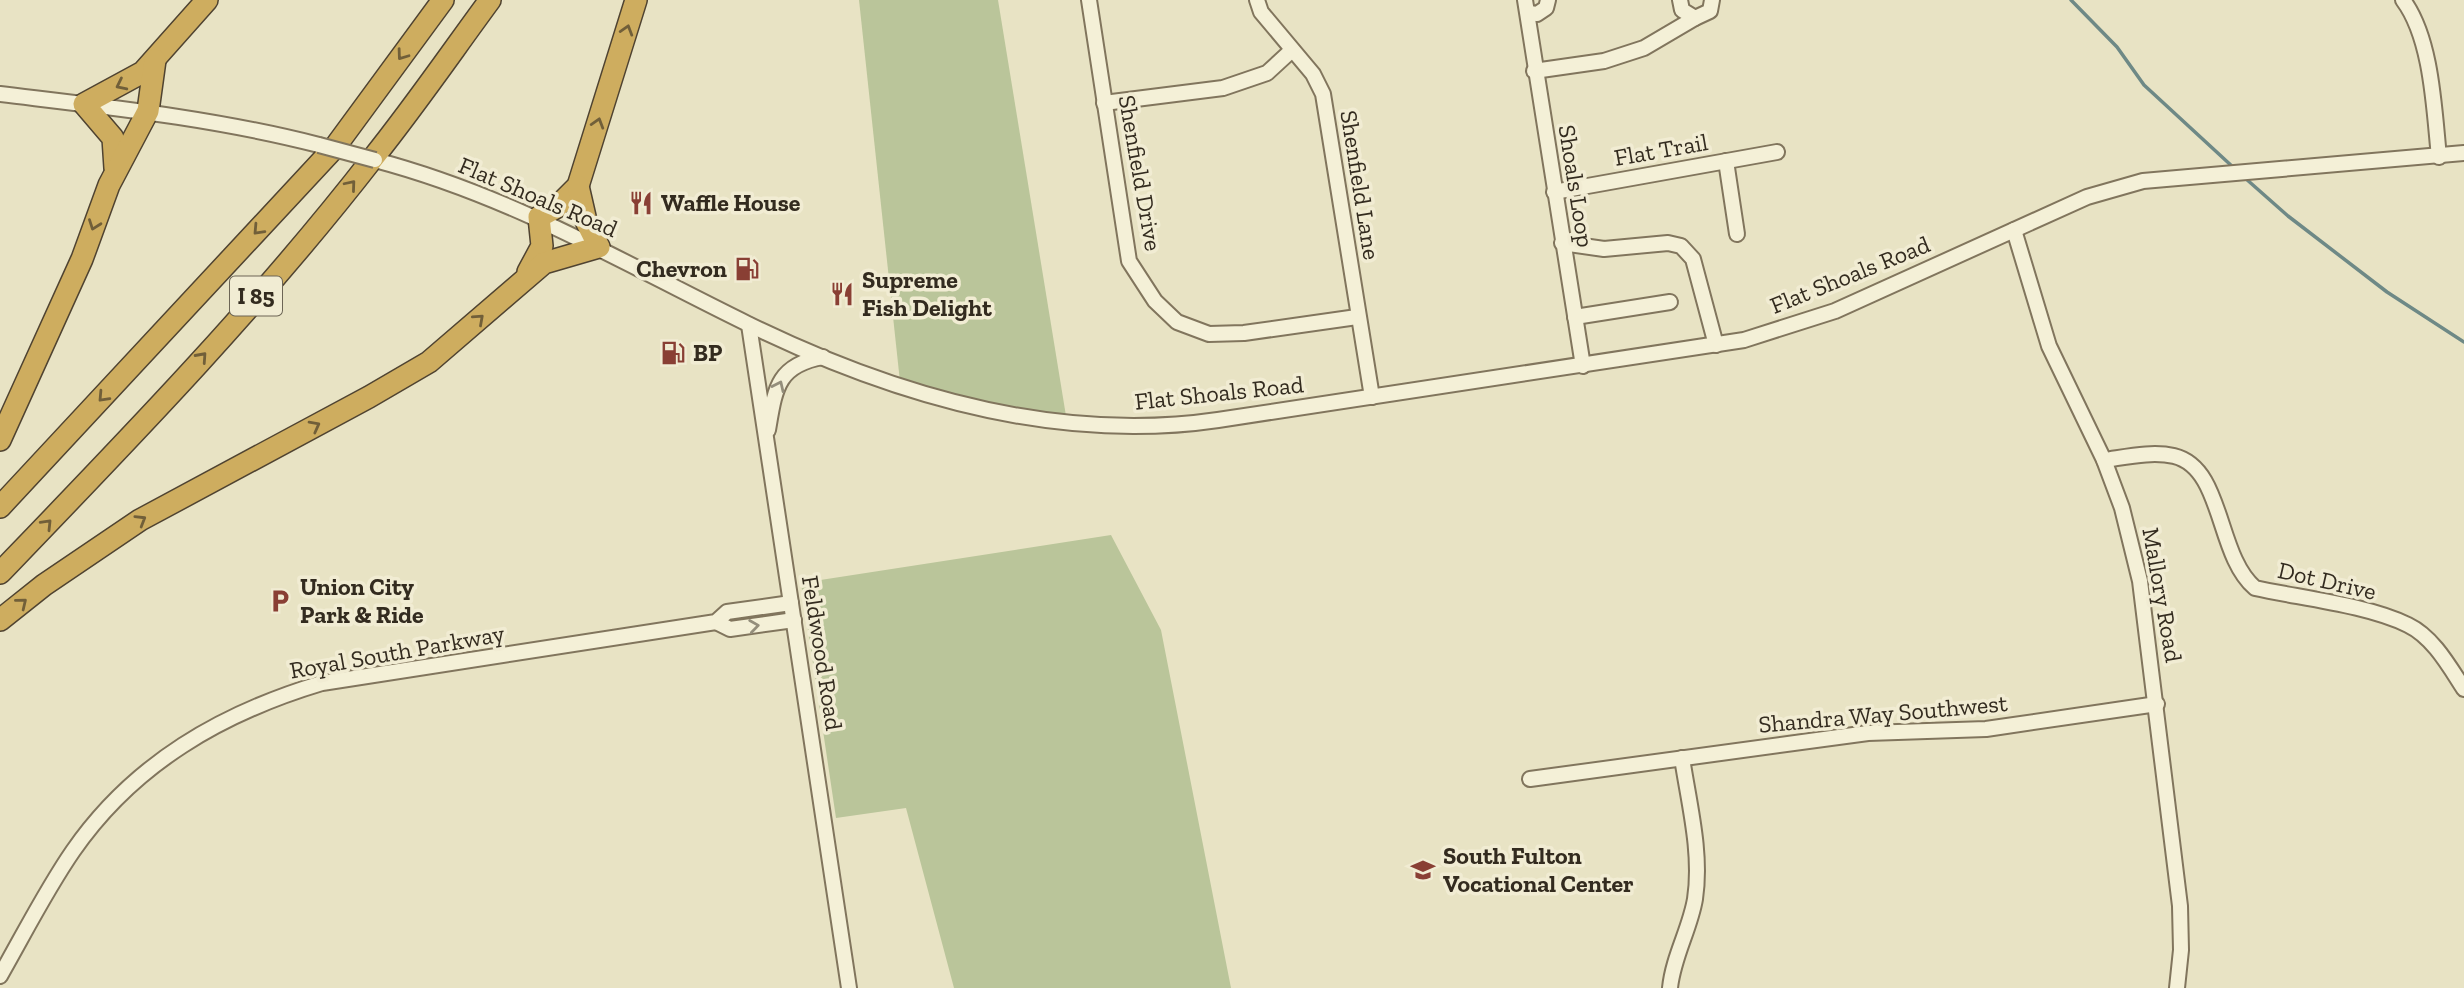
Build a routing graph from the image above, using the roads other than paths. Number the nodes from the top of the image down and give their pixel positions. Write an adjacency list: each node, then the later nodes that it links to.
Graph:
1 (207, 0): 14 (highway)
2 (443, 0): 44 (highway, I 85, one-way to 44)
3 (490, 0): 45 (highway, I 85, one-way to 3)
4 (636, 0): 25 (highway, one-way to 4)
5 (1088, 0): 17 (street, Shenfield Drive)
6 (1257, 0): 13 (street, Shenfield Lane)
7 (1548, 0): 11 (street, Shoals Loop)
8 (1680, 0): 12 (street)
9 (1712, 0): 12 (street)
10 (2403, 0): 22 (street)
11 (1527, 7): 15 (street, Shoals Loop)
12 (1695, 18): 15 (street)
13 (1292, 50): 17 (street); 34 (street, Shenfield Lane)
14 (155, 60): 18 (highway, one-way to 18); 19 (highway)
15 (1534, 71): 26 (street, Shoals Loop)
16 (0, 94): 18 (street, Flat Shoals Road)
17 (1104, 103): 34 (street, Shenfield Drive)
18 (84, 104): 19 (street, Flat Shoals Road); 24 (highway)
19 (148, 111): 24 (highway); 27 (street, Flat Shoals Road, bridge)
20 (1777, 152): 23 (street, Flat Trail)
21 (2464, 153): 22 (street, Flat Shoals Road)
22 (2438, 157): 28 (street, Flat Shoals Road)
23 (1726, 161): 26 (street, Flat Trail); 29 (street)
24 (115, 172): 41 (highway, one-way to 41)
25 (578, 186): 27 (highway); 31 (highway)
26 (1554, 192): 30 (street, Shoals Loop)
27 (539, 217): 31 (street, Flat Shoals Road); 32 (highway)
28 (2014, 230): 37 (street, Flat Shoals Road); 43 (street, Mallory Road)
29 (1737, 234)
30 (1562, 243): 35 (street, Shoals Loop); 37 (street)
31 (599, 247): 32 (highway); 36 (street, Flat Shoals Road)
32 (527, 274): 47 (highway, one-way to 32)
33 (1670, 302): 35 (street)
34 (1357, 317): 40 (street, Shenfield Lane)
35 (1575, 317): 39 (street, Shoals Loop)
36 (749, 325): 38 (street, Flat Shoals Road); 42 (street, Feldwood Road)
37 (1716, 345): 39 (street, Flat Shoals Road)
38 (823, 357): 40 (street, Flat Shoals Road); 42 (street, one-way to 38)
39 (1583, 366): 40 (street, Flat Shoals Road)
40 (1372, 397)
41 (0, 440)
42 (766, 441): 46 (street, Feldwood Road)
43 (2104, 460): 50 (street, Dot Drive); 51 (street, Mallory Road)
44 (0, 507)
45 (0, 573)
46 (791, 603): 48 (street, Feldwood Road); 49 (street, Royal South Parkway)
47 (0, 620)
48 (794, 620): 49 (street, Royal South Parkway, one-way to 48); 55 (street, Feldwood Road)
49 (716, 622): 54 (street, Royal South Parkway)
50 (2464, 689)
51 (2157, 704): 52 (street, Shandra Way Southwest); 57 (street, Mallory Road)
52 (1682, 758): 53 (street, Shandra Way Southwest); 56 (street)
53 (1530, 779)
54 (0, 976)
55 (849, 988)
56 (1670, 988)
57 (2177, 988)

